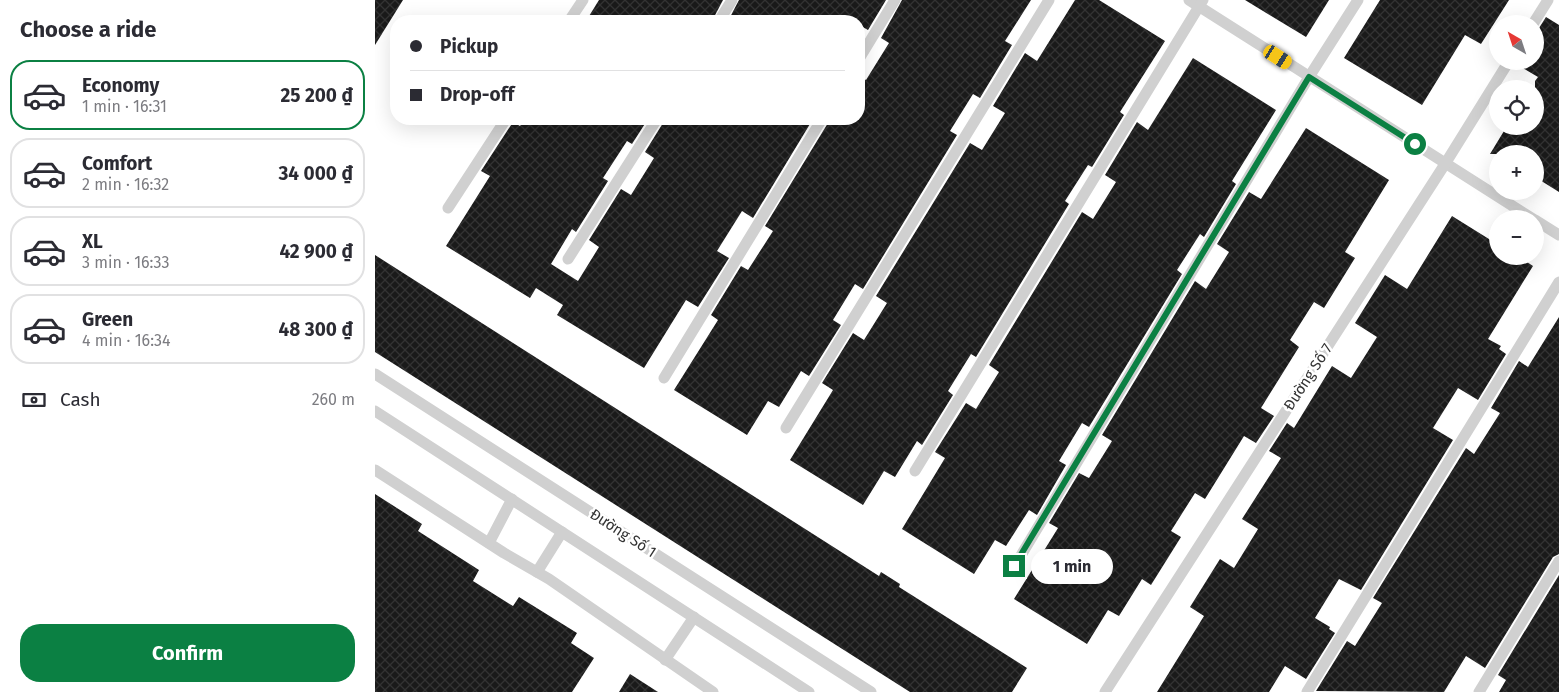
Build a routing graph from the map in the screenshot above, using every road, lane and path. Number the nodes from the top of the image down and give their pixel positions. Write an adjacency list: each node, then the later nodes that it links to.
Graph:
1 (583, 0): 8 (lane)
2 (732, 0): 9 (lane)
3 (895, 0): 11 (lane)
4 (1049, 0): 27 (lane)
5 (1358, 0): 13 (lane)
6 (1548, 0): 10 (lane)
7 (1197, 2): 13 (lane); 29 (lane)
8 (573, 15)
9 (723, 15)
10 (1539, 15)
11 (865, 50)
12 (1503, 70): 17 (lane, Đường Số 7)
13 (1309, 77): 17 (lane); 34 (lane)
14 (502, 125): 18 (lane)
15 (653, 125): 22 (lane)
16 (818, 125): 25 (lane)
17 (1445, 164): 19 (lane); 41 (lane, Đường Số 7)
18 (448, 208)
19 (1518, 210)
20 (1544, 226): 21 (lane)
21 (1559, 235)
22 (567, 259)
23 (1559, 282): 42 (lane)
24 (375, 374): 40 (lane, Đường Số 1)
25 (664, 378)
26 (375, 411): 30 (lane)
27 (786, 428)
28 (375, 470): 32 (lane)
29 (915, 471)
30 (512, 499): 31 (lane); 32 (lane)
31 (562, 532): 35 (lane); 36 (lane)
32 (489, 542): 35 (lane)
33 (1559, 561): 43 (lane)
34 (1014, 566)
35 (537, 572): 37 (lane)
36 (694, 618): 37 (lane); 38 (lane)
37 (665, 660): 39 (lane)
38 (806, 691)
39 (713, 692)
40 (871, 692)
41 (1105, 692)
42 (1307, 692)
43 (1479, 692)

